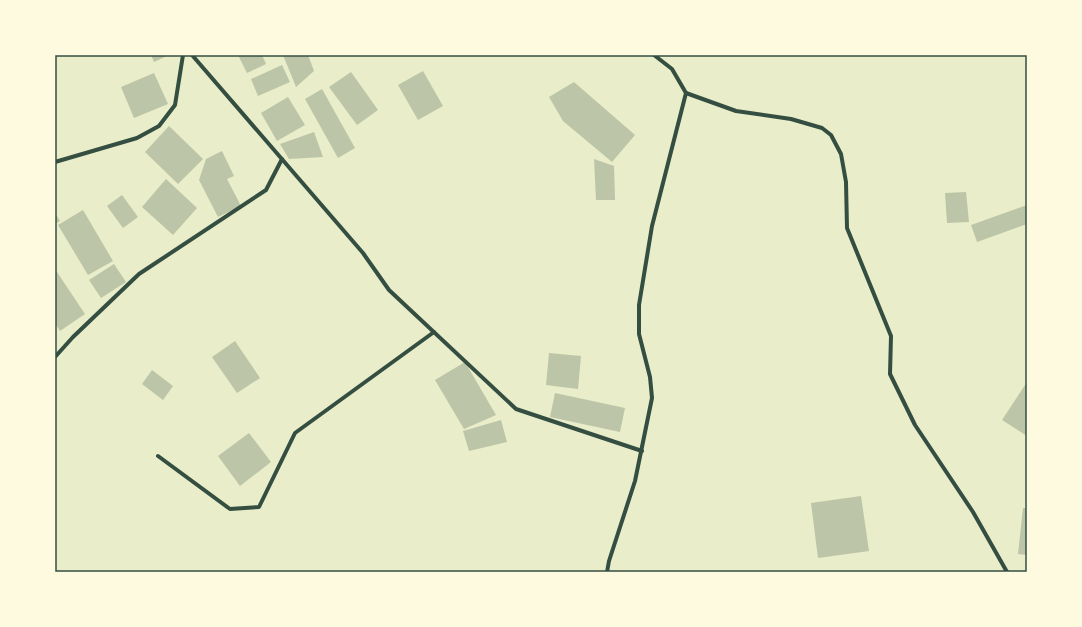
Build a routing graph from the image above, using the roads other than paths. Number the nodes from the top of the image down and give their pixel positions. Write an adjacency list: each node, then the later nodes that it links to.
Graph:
1 (182, 55): 6 (street)
2 (192, 55): 5 (street)
3 (654, 55): 4 (street)
4 (686, 93): 9 (street); 12 (street)
5 (282, 159): 7 (street); 8 (street)
6 (55, 162)
7 (434, 332): 9 (street); 10 (street)
8 (55, 357)
9 (642, 451): 11 (street)
10 (158, 456)
11 (607, 572)
12 (1006, 572)

